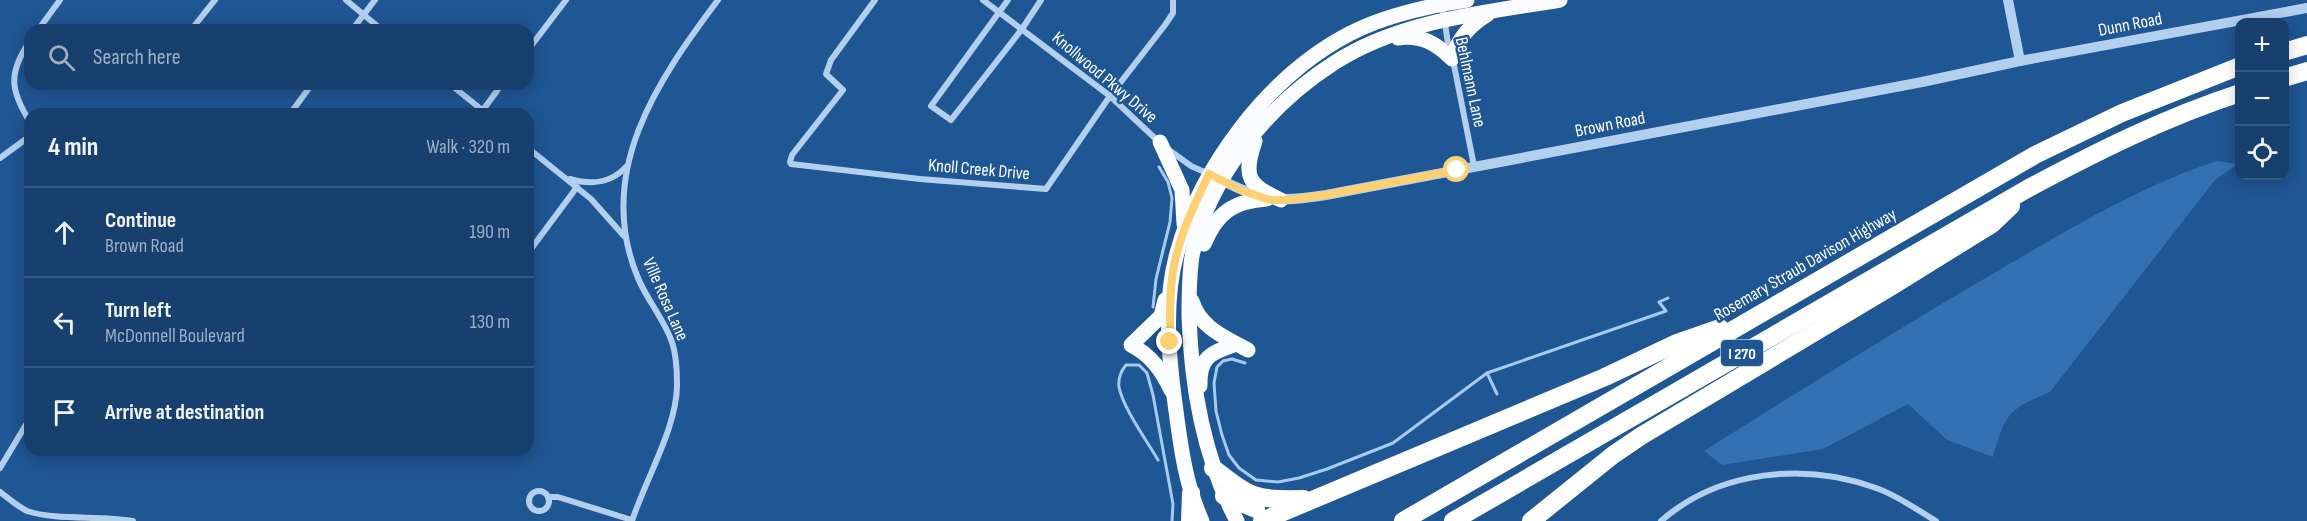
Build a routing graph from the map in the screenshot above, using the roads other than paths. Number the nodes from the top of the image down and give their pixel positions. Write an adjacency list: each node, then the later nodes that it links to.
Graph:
1 (60, 0): 23 (street)
2 (214, 0): 24 (street)
3 (346, 0): 20 (street)
4 (375, 0): 20 (street)
5 (566, 0): 29 (street)
6 (718, 0): 52 (street, Ville Rosa Lane)
7 (875, 0): 42 (street, Knoll Creek Drive)
8 (983, 0): 18 (street, Knollwood Pkwy Drive)
9 (1008, 0): 18 (street)
10 (1041, 0): 27 (street)
11 (1173, 0): 42 (street, Knoll Creek Drive)
12 (1412, 0): 21 (main road)
13 (1467, 0): 16 (main road)
14 (1560, 0): 19 (main road)
15 (2008, 0): 34 (street)
16 (1442, 4): 21 (main road); 22 (street, Behlmann Lane)
17 (2307, 8): 34 (street, Dunn Road)
18 (999, 12): 27 (street, Knollwood Pkwy Drive); 27 (street)
19 (1490, 12): 22 (main road); 33 (main road)
20 (364, 15): 25 (street); 26 (street)
21 (1400, 15): 54 (main road)
22 (1443, 21): 28 (main road); 33 (street, Behlmann Lane)
23 (42, 24)
24 (196, 24)
25 (357, 24)
26 (375, 24)
27 (1022, 28): 42 (street, Knollwood Pkwy Drive)
28 (1380, 40): 33 (main road); 47 (main road)
29 (534, 42)
30 (2307, 45): 32 (highway)
31 (24, 50): 46 (street)
32 (2289, 50)
33 (1452, 59): 53 (street, Behlmann Lane)
34 (2020, 61): 53 (street, Brown Road)
35 (2235, 68): 65 (highway, Rosemary Straub Davison Highway / I 270)
36 (2307, 71): 37 (highway)
37 (2289, 76)
38 (308, 90): 43 (street)
39 (457, 90): 44 (street)
40 (498, 90): 45 (street)
41 (2235, 95): 56 (highway, I 270)
42 (1110, 96): 49 (street, Knollwood Pkwy Drive)
43 (294, 108)
44 (477, 108)
45 (486, 108)
46 (24, 112)
47 (1259, 130): 54 (main road); 58 (main road)
48 (24, 140): 51 (street)
49 (1160, 142): 54 (street, Knollwood Pkwy Drive); 59 (main road)
50 (534, 153): 55 (street)
51 (0, 158)
52 (628, 164): 55 (street); 60 (street, Ville Rosa Lane)
53 (1474, 166): 58 (street, Brown Road)
54 (1215, 177): 58 (street, Brown Road); 59 (main road); 62 (main road)
55 (567, 179): 57 (street)
56 (2032, 186): 84 (highway, I 270); 85 (highway)
57 (577, 187): 60 (street); 61 (street)
58 (1274, 199): 62 (main road)
59 (1183, 233): 63 (main road)
60 (624, 236): 77 (street, Ville Rosa Lane)
61 (534, 245)
62 (1192, 258): 64 (main road)
63 (1171, 286): 66 (main road); 66 (main road)
64 (1189, 288): 68 (main road); 68 (main road)
65 (1766, 310): 75 (highway); 83 (highway, Rosemary Straub Davison Highway / I 270)
66 (1174, 399): 72 (main road)
67 (24, 428): 69 (street)
68 (1204, 436): 70 (main road)
69 (0, 468)
70 (1213, 468): 73 (main road); 75 (highway)
71 (0, 492): 78 (street)
72 (1191, 493): 79 (highway); 80 (main road)
73 (1224, 496): 76 (highway); 81 (main road)
74 (548, 497): 77 (street)
75 (1315, 499): 76 (highway)
76 (1287, 510): 82 (highway)
77 (632, 520)
78 (133, 521)
79 (1190, 521)
80 (1202, 521)
81 (1237, 521)
82 (1262, 521)
83 (1403, 521)
84 (1453, 521)
85 (1531, 521)
86 (1661, 521): 87 (street)
87 (1936, 521)

